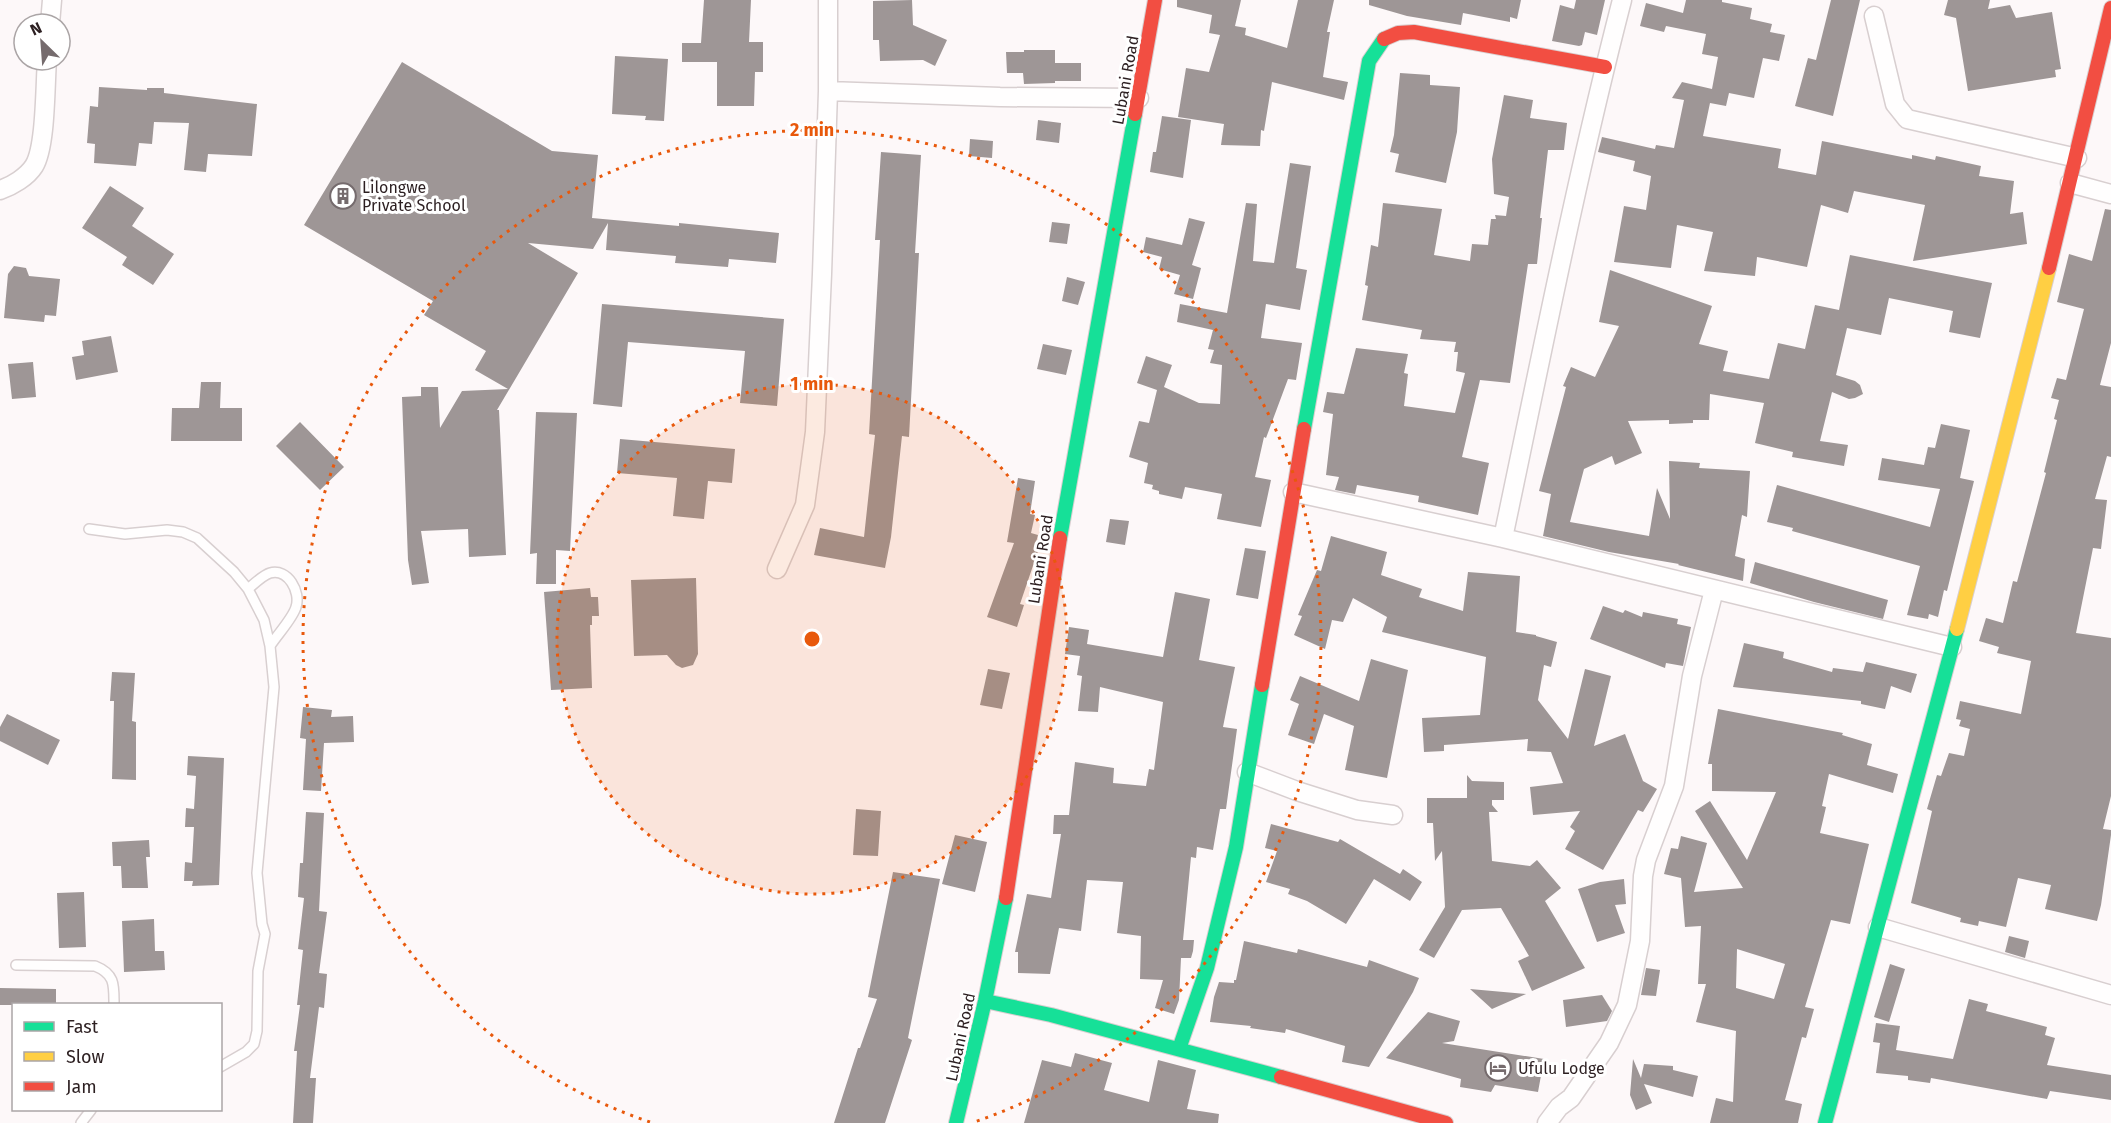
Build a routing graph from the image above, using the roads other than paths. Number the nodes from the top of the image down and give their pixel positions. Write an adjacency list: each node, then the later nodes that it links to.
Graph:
1 (828, 0): 8 (street)
2 (1155, 0): 9 (street, Lubani Road)
3 (1622, 0): 6 (street)
4 (2111, 9): 10 (street)
5 (1874, 16): 10 (street)
6 (1605, 67): 14 (street); 16 (street)
7 (46, 72): 12 (street)
8 (828, 91): 9 (street); 17 (street)
9 (1139, 98): 27 (street, Lubani Road)
10 (2077, 158): 11 (street)
11 (2070, 183): 13 (street); 21 (street)
12 (0, 190)
13 (2111, 194)
14 (1293, 492): 16 (street); 22 (street)
15 (89, 529): 18 (lane)
16 (1503, 538): 19 (street)
17 (777, 569)
18 (248, 590): 20 (lane); 20 (lane)
19 (1714, 590): 21 (street); 35 (street)
20 (270, 646): 30 (lane)
21 (1952, 647): 24 (street)
22 (1247, 772): 23 (street); 29 (street)
23 (1394, 815)
24 (1878, 927): 26 (street); 36 (street)
25 (16, 965): 28 (lane)
26 (2111, 995)
27 (985, 1001): 29 (street); 33 (street, Lubani Road)
28 (114, 1003)
29 (1179, 1050): 34 (street)
30 (222, 1066)
31 (90, 1111): 32 (lane)
32 (81, 1123)
33 (956, 1123)
34 (1446, 1123)
35 (1547, 1123)
36 (1825, 1123)

